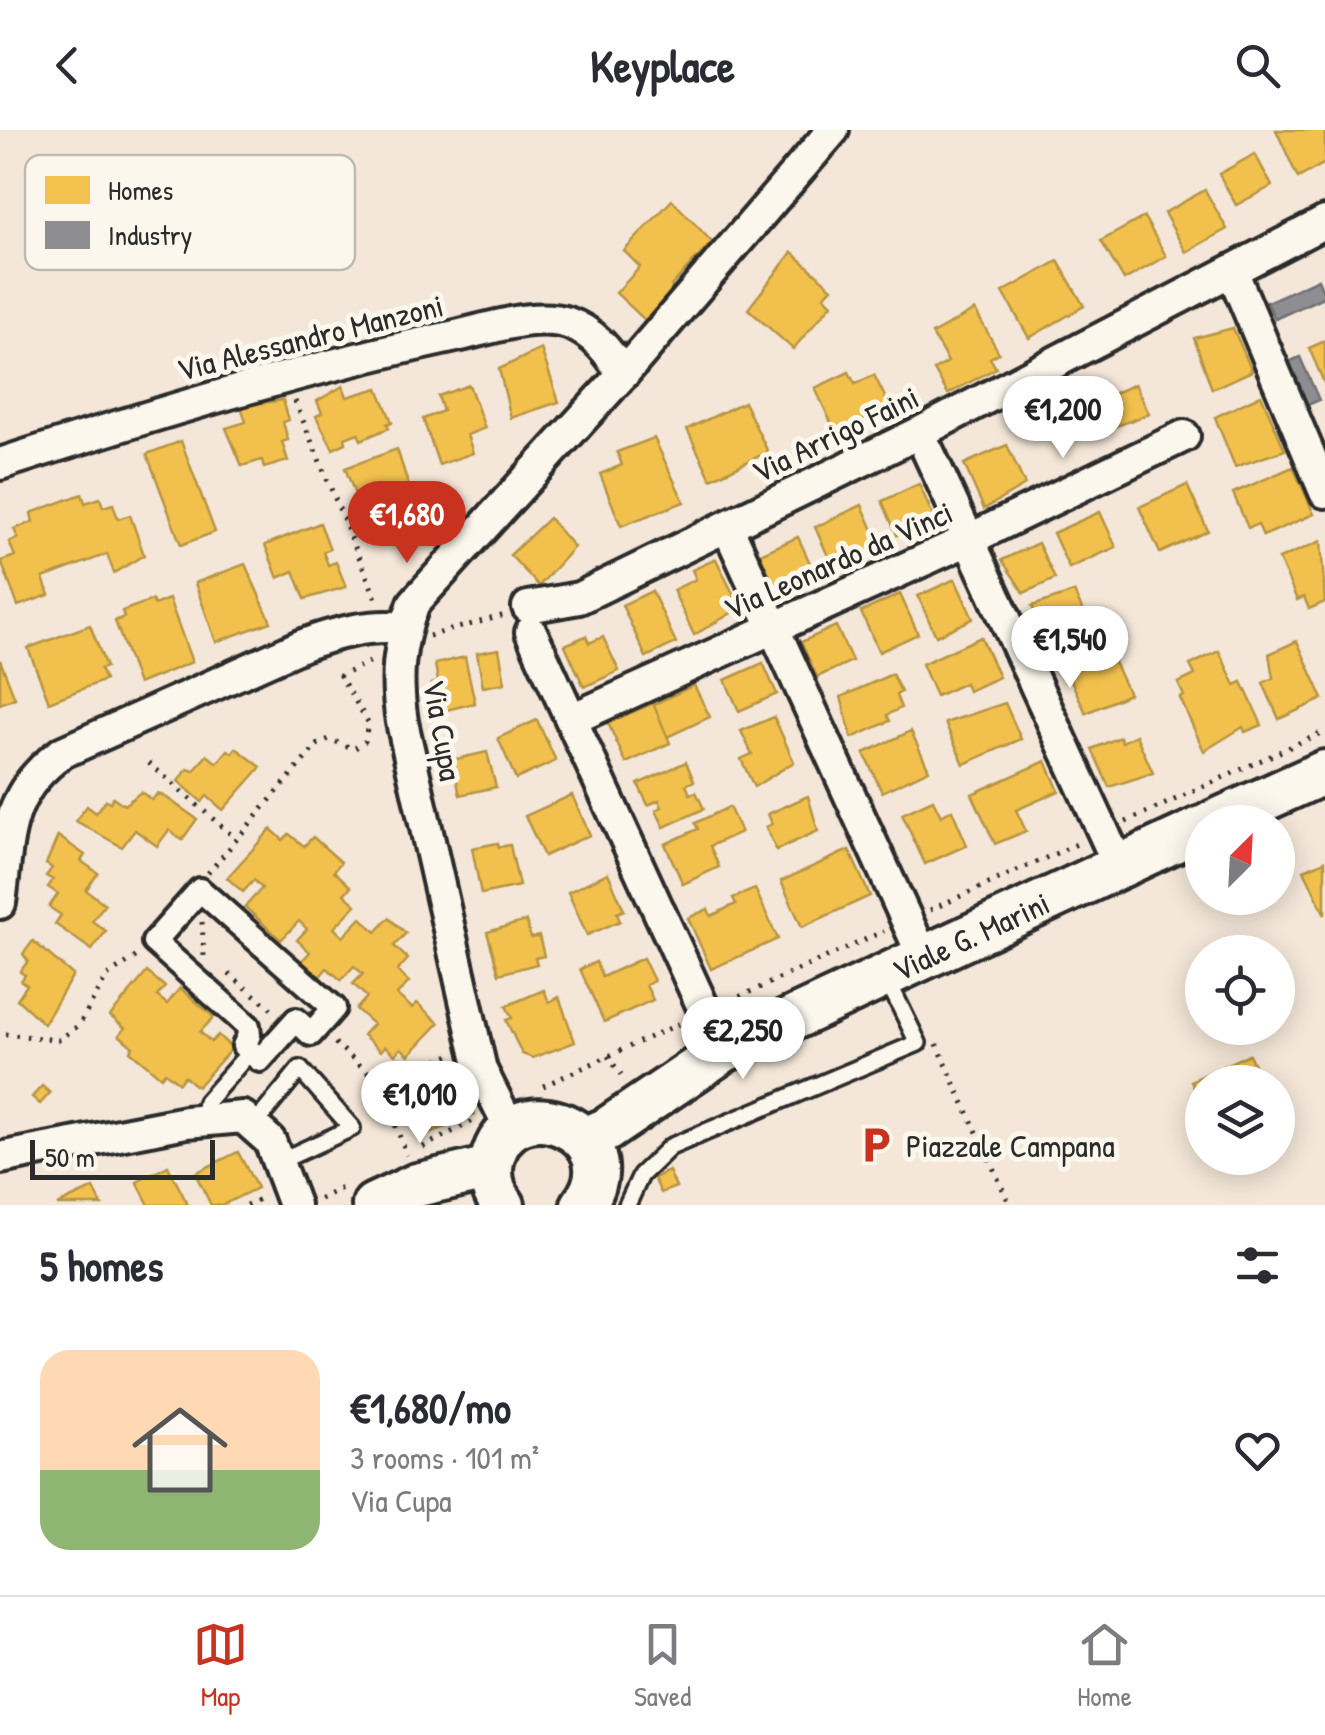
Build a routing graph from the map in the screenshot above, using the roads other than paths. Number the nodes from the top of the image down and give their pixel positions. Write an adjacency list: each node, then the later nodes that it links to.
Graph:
1 (833, 130): 4 (street, Via Cupa)
2 (1325, 222): 3 (street, Via Arrigo Faini)
3 (1233, 273): 8 (street); 13 (street, Via Arrigo Faini)
4 (623, 374): 7 (street, Via Alessandro Manzoni); 12 (street, Via Cupa)
5 (1184, 436): 10 (street, Via Leonardo da Vinci)
6 (928, 451): 10 (street)
7 (0, 464)
8 (1325, 492)
9 (732, 539): 11 (street)
10 (968, 540): 11 (street, Via Leonardo da Vinci); 17 (street)
11 (772, 629): 13 (street, Via Leonardo da Vinci); 19 (street)
12 (395, 641): 18 (street); 26 (street, Via Cupa)
13 (572, 718): 22 (street)
14 (1325, 772): 15 (main road)
15 (1252, 805)
16 (1185, 831): 17 (main road, Viale G. Marini)
17 (1110, 842): 19 (main road, Viale G. Marini)
18 (0, 903)
19 (923, 956): 20 (main road, Viale G. Marini)
20 (884, 974): 22 (main road, Viale G. Marini); 34 (lane)
21 (316, 1027): 21 (street)
22 (723, 1051): 27 (main road, Viale G. Marini)
23 (248, 1054): 24 (lane)
24 (202, 1120): 25 (street); 28 (street)
25 (255, 1124): 29 (street); 29 (lane)
26 (511, 1130): 27 (main road); 30 (main road)
27 (584, 1138): 33 (main road)
28 (0, 1158)
29 (280, 1161): 31 (street)
30 (497, 1187): 32 (main road)
31 (294, 1205)
32 (374, 1205)
33 (583, 1205)
34 (627, 1205)

